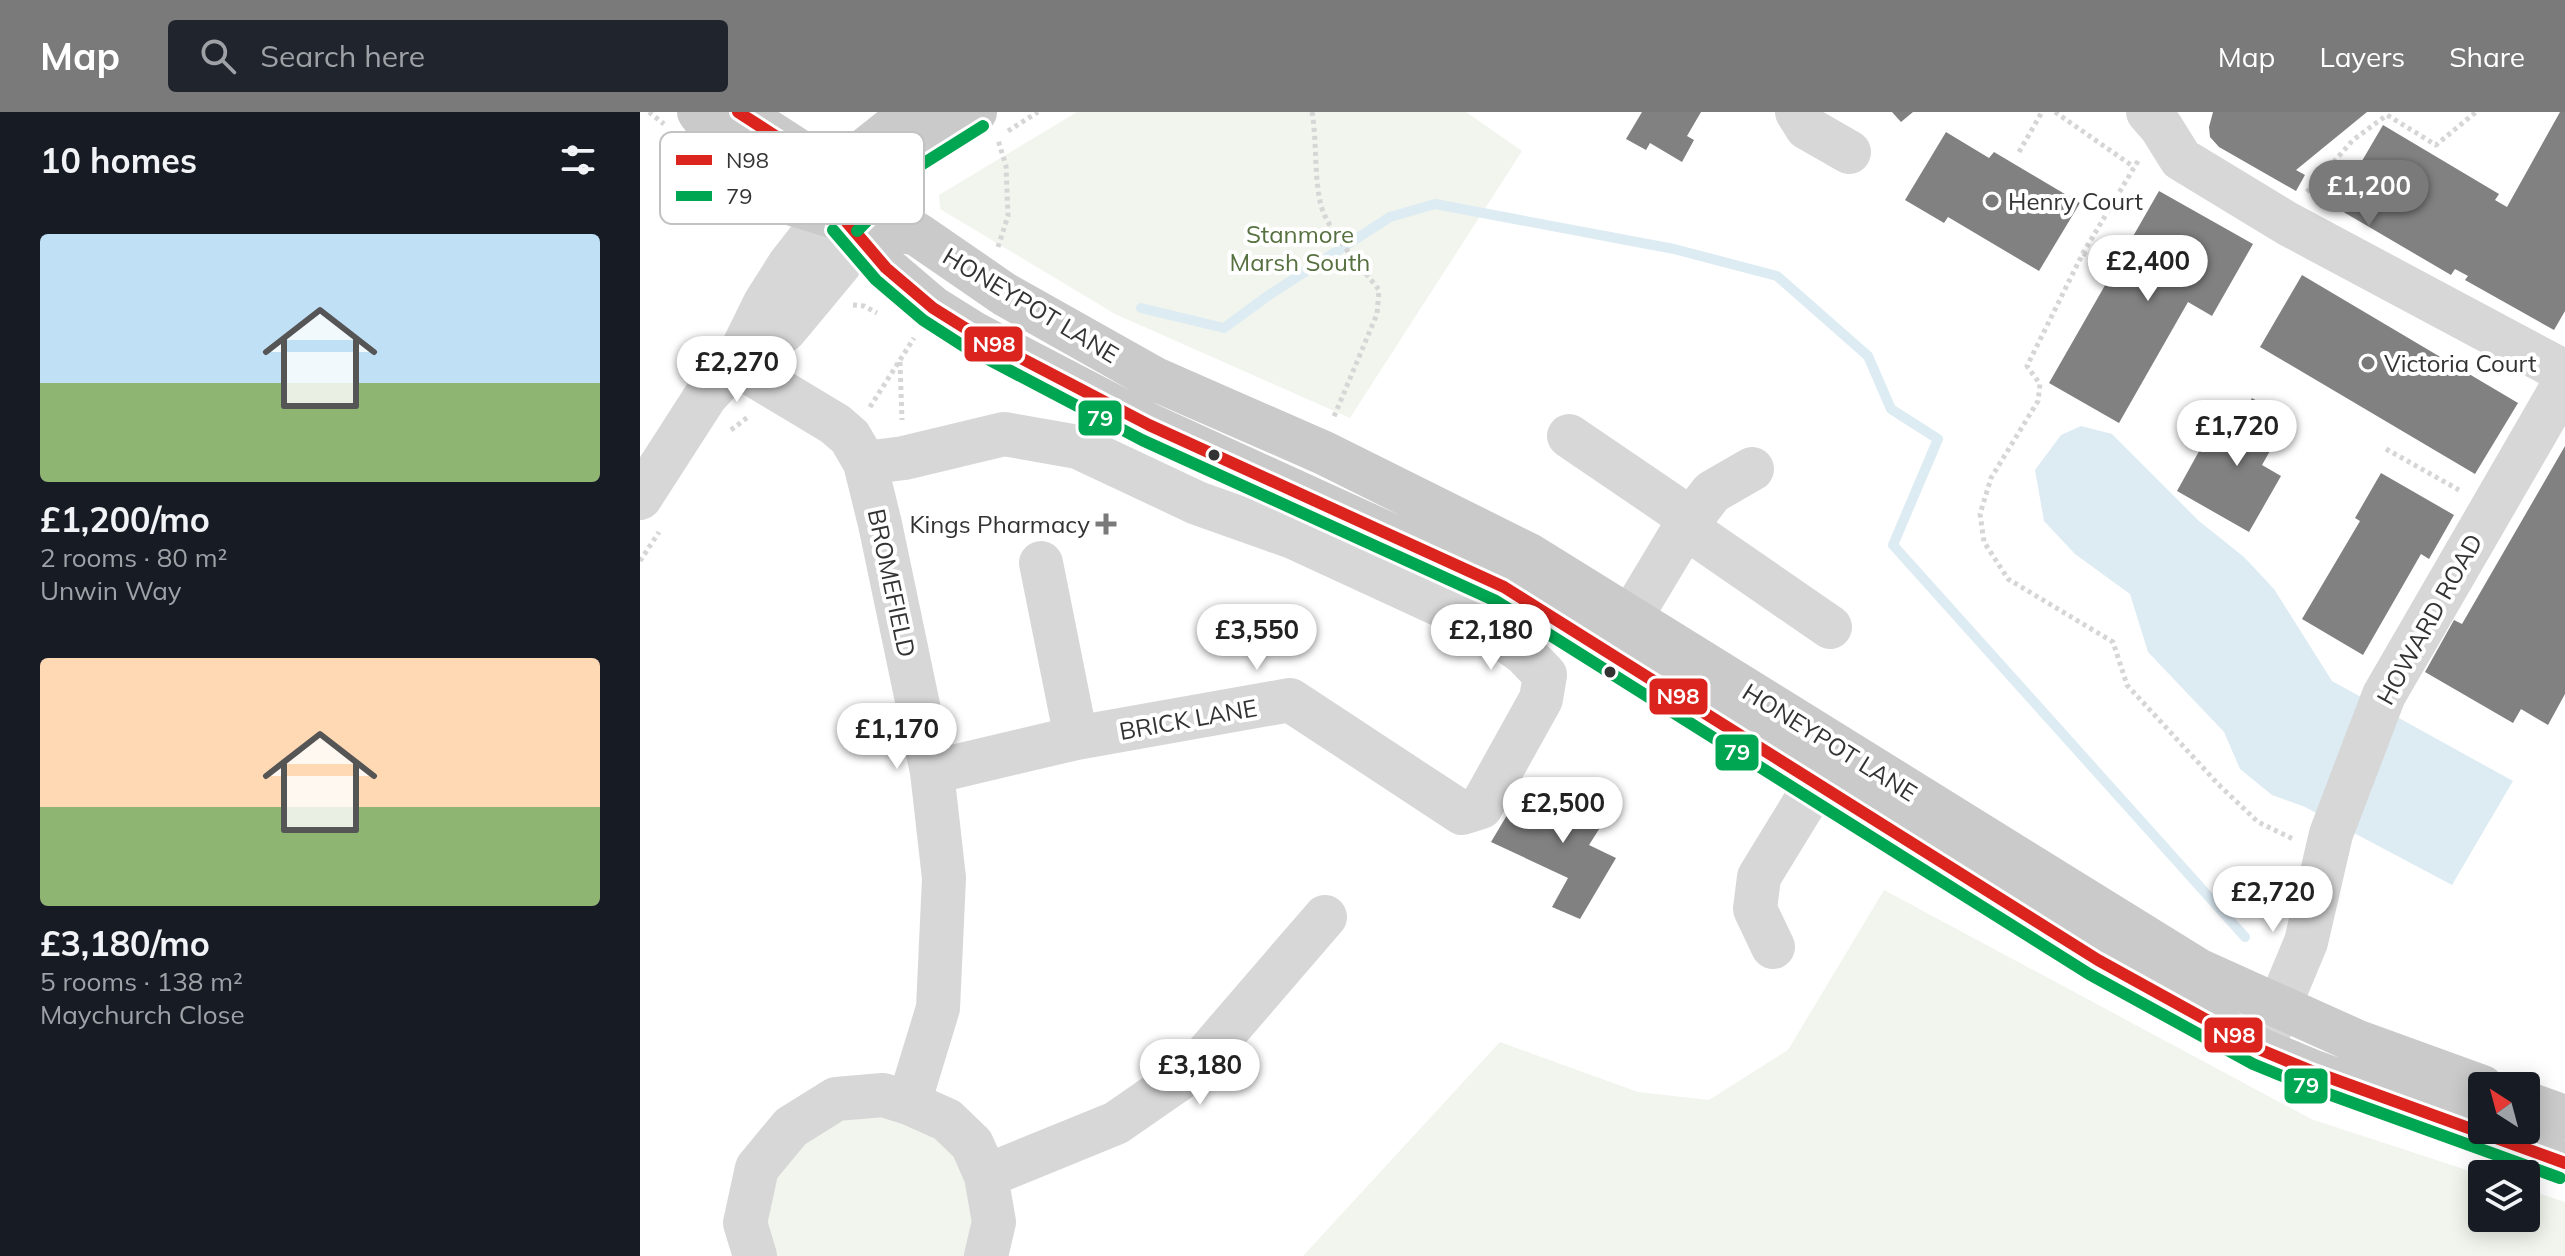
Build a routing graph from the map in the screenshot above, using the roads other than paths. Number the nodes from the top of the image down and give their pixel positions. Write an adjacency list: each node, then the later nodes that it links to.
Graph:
1 (699, 112): 7 (main road, HONEYPOT LANE)
2 (738, 112): 8 (main road)
3 (926, 112): 9 (main road)
4 (1797, 112): 11 (street)
5 (2159, 117): 15 (street)
6 (988, 131): 10 (main road)
7 (714, 132)
8 (769, 132)
9 (888, 132)
10 (924, 148)
11 (1849, 152)
12 (837, 224): 14 (street)
13 (866, 224): 23 (main road, HONEYPOT LANE)
14 (735, 364): 18 (street, BROMEFIELD); 20 (street)
15 (2565, 372)
16 (2565, 382): 32 (street, HOWARD ROAD)
17 (1569, 436): 21 (street)
18 (885, 461): 25 (street); 28 (street, BROMEFIELD)
19 (1752, 469): 21 (street)
20 (640, 498)
21 (1688, 523): 24 (street); 26 (street)
22 (1041, 563): 27 (street)
23 (1516, 571): 24 (main road, HONEYPOT LANE); 25 (street); 29 (main road, HONEYPOT LANE)
24 (1631, 617): 32 (main road, HONEYPOT LANE)
25 (1486, 626): 27 (street, BRICK LANE)
26 (1830, 627)
27 (1076, 738): 28 (street, BRICK LANE)
28 (932, 772): 35 (street, BROMEFIELD)
29 (1817, 782): 31 (street); 33 (main road, HONEYPOT LANE)
30 (1325, 917): 39 (street)
31 (1773, 947)
32 (2279, 1008): 33 (street, HOWARD ROAD); 34 (main road, HONEYPOT LANE)
33 (2261, 1050): 38 (main road, HONEYPOT LANE)
34 (2468, 1082)
35 (909, 1103): 39 (street); 40 (street)
36 (2540, 1108): 37 (main road)
37 (2565, 1117)
38 (2565, 1163)
39 (986, 1176): 41 (street)
40 (755, 1256)
41 (986, 1256)

